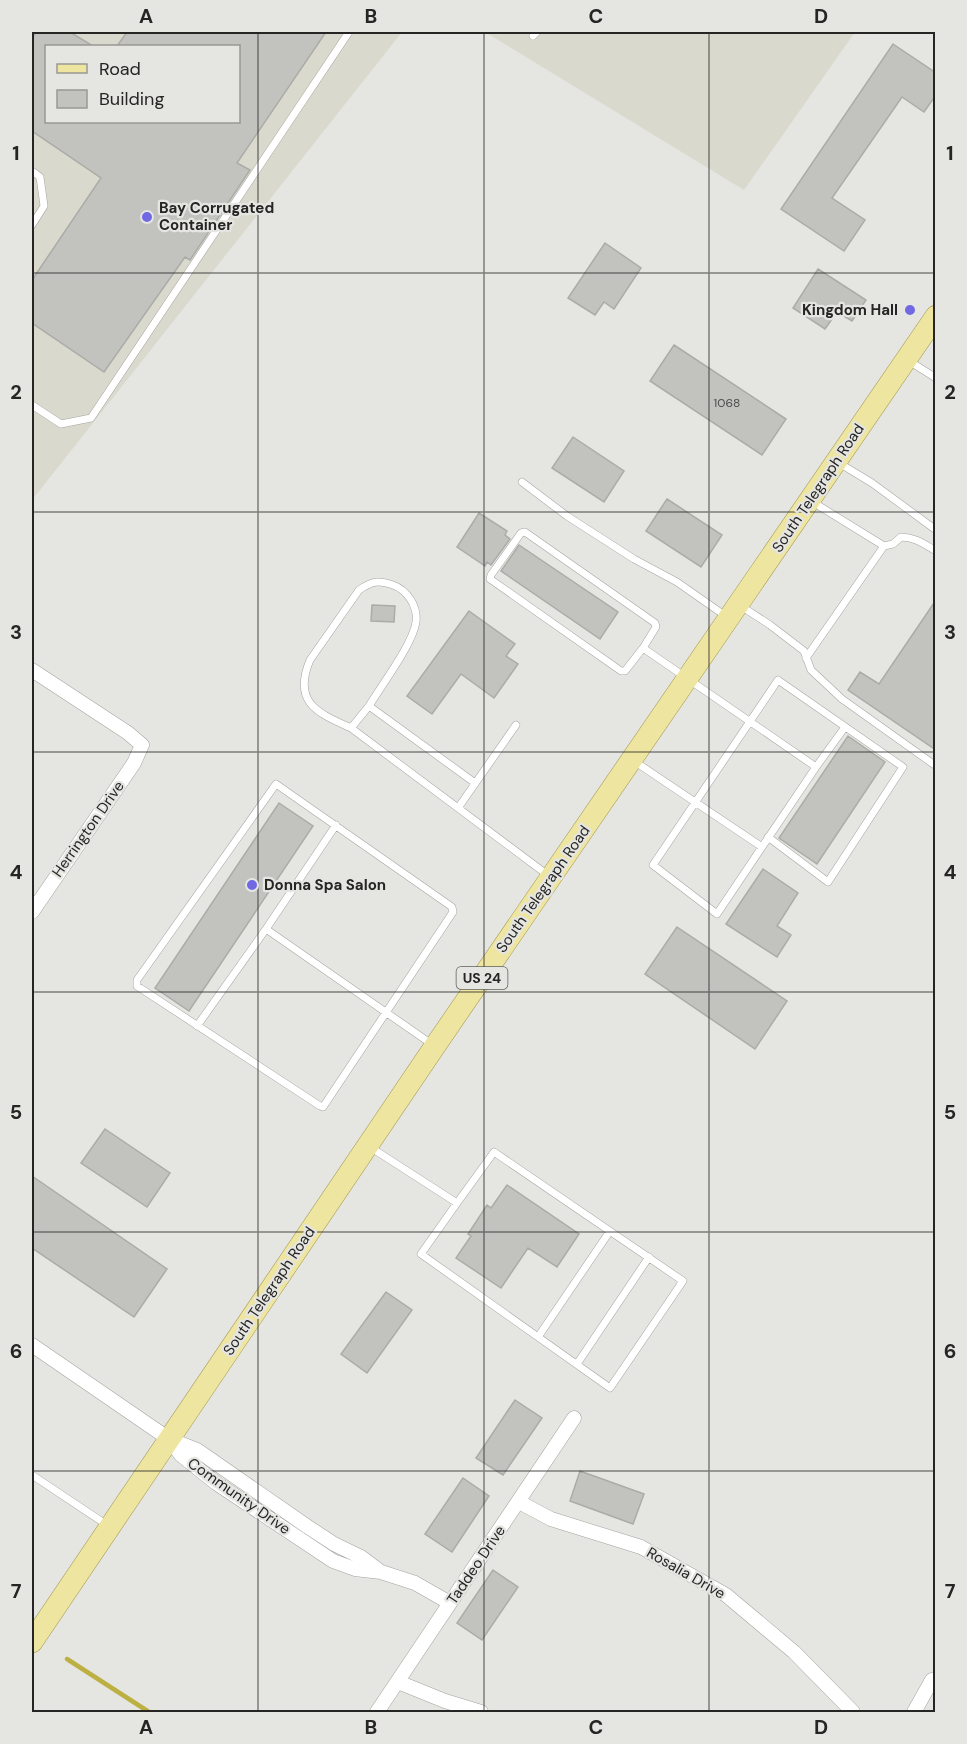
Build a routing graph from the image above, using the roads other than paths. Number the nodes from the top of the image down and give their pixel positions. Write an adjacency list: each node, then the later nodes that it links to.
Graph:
1 (349, 32): 7 (lane)
2 (32, 171): 3 (lane)
3 (32, 225)
4 (936, 316): 5 (main road, South Telegraph Road / US 24)
5 (907, 359): 6 (lane); 8 (main road, South Telegraph Road / US 24)
6 (936, 378)
7 (32, 405)
8 (836, 462): 10 (main road, South Telegraph Road / US 24); 11 (lane)
9 (522, 482): 14 (lane)
10 (810, 501): 12 (lane); 14 (main road, South Telegraph Road / US 24)
11 (936, 530)
12 (884, 546): 13 (lane); 16 (lane)
13 (936, 551)
14 (734, 611): 16 (lane); 18 (main road, South Telegraph Road / US 24)
15 (643, 648): 15 (lane); 18 (lane)
16 (806, 658): 25 (lane)
17 (32, 670): 34 (street, Herrington Drive)
18 (688, 678): 20 (lane); 24 (main road, South Telegraph Road / US 24)
19 (369, 706): 23 (lane); 23 (lane); 27 (lane)
20 (750, 721): 22 (lane); 26 (lane); 28 (lane)
21 (516, 725): 27 (lane)
22 (845, 727): 26 (lane); 31 (lane)
23 (351, 728): 29 (lane)
24 (632, 760): 28 (lane); 33 (main road, South Telegraph Road / US 24)
25 (936, 766)
26 (816, 767): 31 (lane)
27 (475, 783): 29 (lane)
28 (695, 802): 32 (lane); 32 (lane)
29 (458, 808): 33 (lane)
30 (336, 825): 35 (lane); 36 (lane); 37 (lane)
31 (768, 837): 32 (lane)
32 (762, 847)
33 (551, 878): 38 (main road, South Telegraph Road / US 24)
34 (32, 912)
35 (266, 928): 36 (lane); 37 (lane)
36 (386, 1011): 37 (lane); 38 (lane)
37 (197, 1026)
38 (435, 1046): 39 (main road, South Telegraph Road / US 24)
39 (368, 1146): 40 (lane); 47 (main road, South Telegraph Road / US 24)
40 (457, 1203): 41 (lane); 43 (lane)
41 (610, 1231): 42 (lane); 43 (lane)
42 (649, 1257): 45 (lane); 45 (lane)
43 (538, 1337): 45 (lane)
44 (32, 1345): 47 (street)
45 (577, 1364)
46 (574, 1418): 49 (street, Taddeo Drive)
47 (169, 1439): 50 (street, Community Drive); 51 (street, Community Drive); 52 (main road, South Telegraph Road / US 24)
48 (32, 1475): 52 (lane)
49 (519, 1502): 54 (street, Taddeo Drive); 60 (street, Rosalia Drive)
50 (283, 1509): 51 (lane); 53 (street, Community Drive)
51 (275, 1523): 53 (street, Community Drive)
52 (108, 1526): 55 (main road, South Telegraph Road / US 24)
53 (381, 1572): 54 (street, Community Drive)
54 (450, 1603): 57 (street, Taddeo Drive)
55 (32, 1642)
56 (932, 1680): 61 (street)
57 (398, 1682): 58 (street, Taddeo Drive); 59 (street)
58 (377, 1713)
59 (481, 1713)
60 (853, 1713)
61 (914, 1713)

